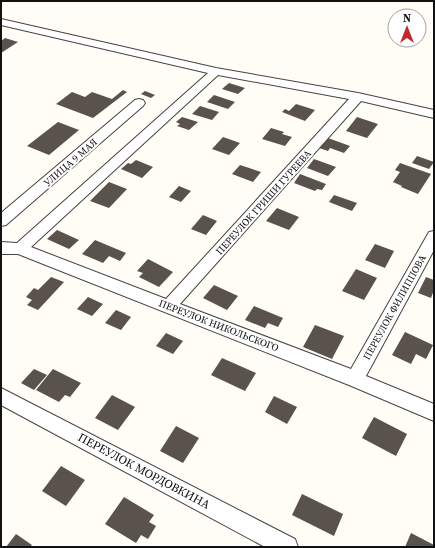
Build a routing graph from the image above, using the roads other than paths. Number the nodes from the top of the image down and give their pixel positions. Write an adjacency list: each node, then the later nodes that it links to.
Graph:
1 (1, 22): 2 (street)
2 (216, 71): 3 (street); 9 (street)
3 (358, 97): 5 (street); 10 (street, ПЕРЕУЛОК ГРИШИ ГУРЕЕВА)
4 (139, 103): 6 (street, УЛИЦА 9 МАЯ)
5 (434, 114)
6 (1, 221)
7 (434, 236): 11 (street, ПЕРЕУЛОК ФИЛИППОВА)
8 (1, 248): 9 (street, ПЕРЕУЛОК НИКОЛЬСКОГО)
9 (20, 249): 10 (street, ПЕРЕУЛОК НИКОЛЬСКОГО)
10 (169, 306): 11 (street, ПЕРЕУЛОК НИКОЛЬСКОГО)
11 (355, 379): 13 (street, ПЕРЕУЛОК НИКОЛЬСКОГО)
12 (1, 396): 14 (street, ПЕРЕУЛОК МОРДОВКИНА)
13 (434, 413)
14 (287, 547)

